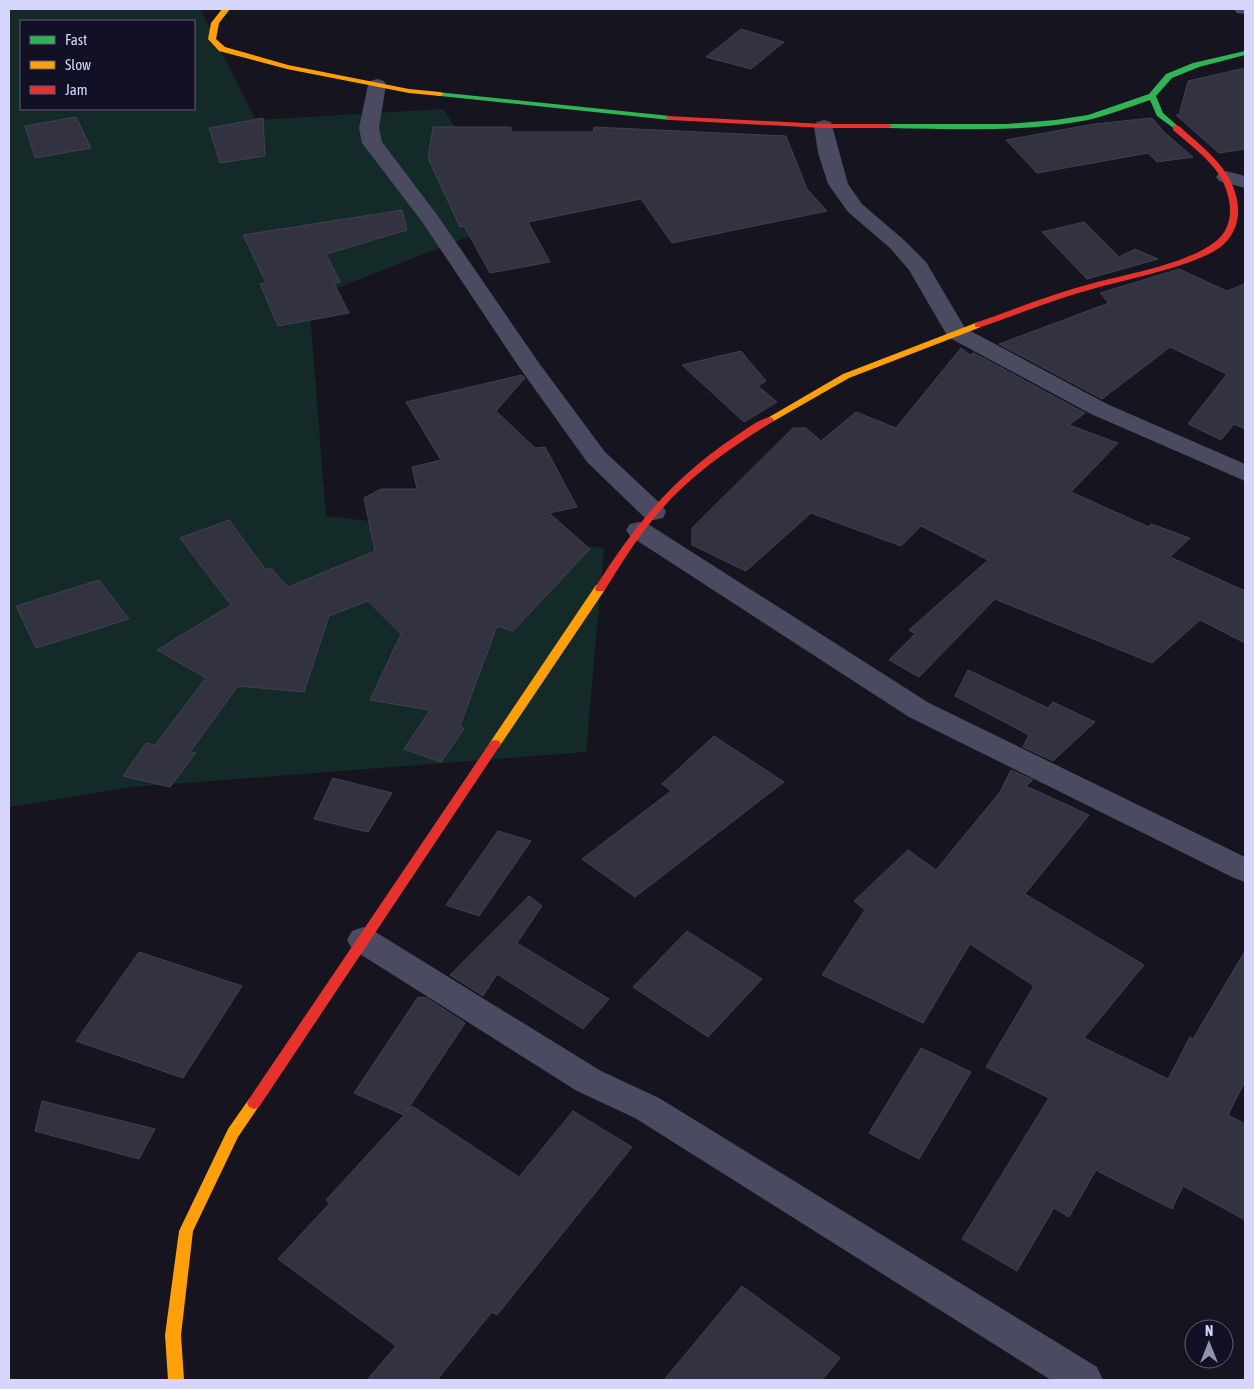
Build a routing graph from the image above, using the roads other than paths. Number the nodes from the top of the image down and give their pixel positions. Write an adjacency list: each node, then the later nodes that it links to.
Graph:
1 (226, 9): 3 (street)
2 (1245, 53): 4 (street)
3 (377, 85): 5 (street); 9 (street)
4 (1152, 96): 5 (street); 6 (street)
5 (824, 126): 7 (street)
6 (1237, 188): 7 (street)
7 (956, 332): 8 (street); 9 (street)
8 (1245, 473)
9 (647, 521): 10 (street); 11 (street)
10 (1245, 870)
11 (363, 940): 12 (street); 13 (street)
12 (176, 1380)
13 (1084, 1380)

